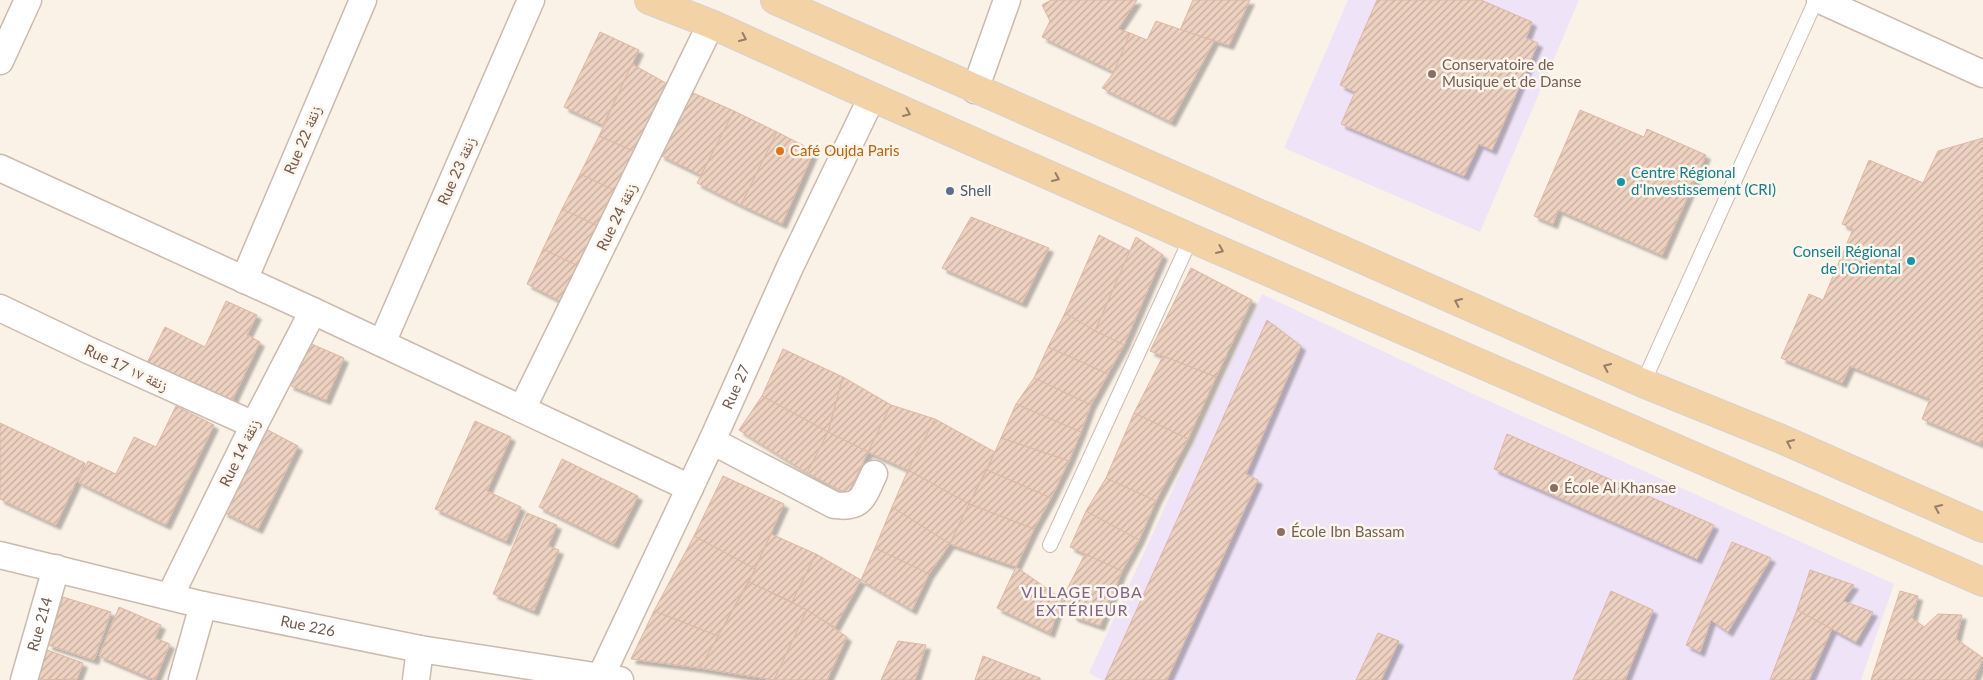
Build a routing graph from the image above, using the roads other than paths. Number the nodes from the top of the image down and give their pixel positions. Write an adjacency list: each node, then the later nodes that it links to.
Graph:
1 (28, 0): 10 (street)
2 (363, 0): 16 (street, Rue 22 زنقة)
3 (531, 0): 19 (street, Rue 23 زنقة)
4 (649, 0): 9 (main road)
5 (775, 0): 12 (main road)
6 (1007, 0): 12 (street)
7 (1816, 0): 20 (lane)
8 (1820, 0): 11 (street)
9 (711, 24): 13 (main road, one-way to 13); 21 (street, Rue 24 زنقة)
10 (0, 60)
11 (1983, 74)
12 (975, 90): 20 (main road, one-way to 12)
13 (872, 97): 15 (main road, one-way to 15); 23 (street, Rue 27)
14 (0, 168): 16 (street)
15 (1191, 238): 27 (lane); 30 (main road, one-way to 30)
16 (244, 280): 18 (street)
17 (0, 308): 22 (street, Rue 17 زنقة ١٧)
18 (313, 311): 19 (street); 22 (street, Rue 14 زنقة)
19 (382, 343): 21 (street)
20 (1643, 383): 26 (main road, one-way to 20)
21 (522, 410): 25 (street)
22 (254, 426): 31 (street, Rue 14 زنقة)
23 (712, 441): 24 (street); 25 (street, Rue 27)
24 (874, 474)
25 (690, 488): 34 (street, Rue 27)
26 (1983, 528)
27 (1050, 545)
28 (0, 555): 29 (street, Rue 226)
29 (56, 568): 31 (street, Rue 226); 35 (street, Rue 214)
30 (1983, 582)
31 (170, 596): 32 (street, Rue 226)
32 (203, 605): 33 (street, Rue 226); 36 (street)
33 (420, 649): 34 (street, Rue 226); 37 (street)
34 (610, 678)
35 (24, 680)
36 (182, 680)
37 (416, 680)

